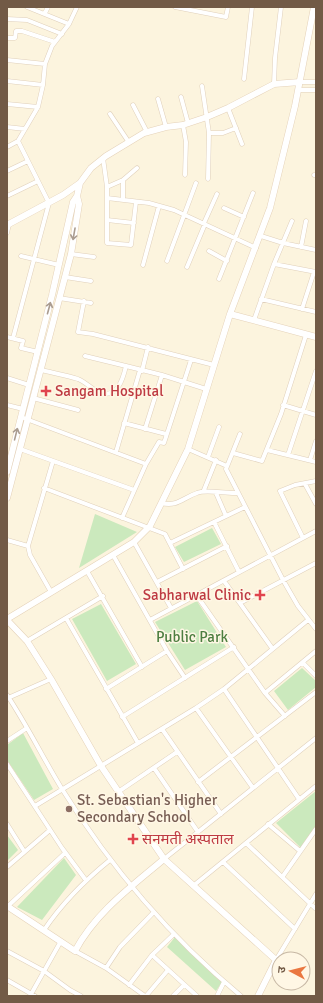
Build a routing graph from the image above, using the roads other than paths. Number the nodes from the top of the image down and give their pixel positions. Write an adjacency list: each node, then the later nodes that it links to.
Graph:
1 (27, 7): 10 (street)
2 (48, 7): 10 (street)
3 (77, 7): 12 (street)
4 (175, 7): 9 (street)
5 (228, 7): 9 (street)
6 (252, 7): 18 (street)
7 (281, 7): 22 (street)
8 (314, 7): 20 (street)
9 (195, 9)
10 (45, 14): 12 (street)
11 (7, 19): 13 (street)
12 (69, 24): 13 (street)
13 (62, 34): 15 (street)
14 (7, 38): 15 (street)
15 (55, 42): 17 (street)
16 (7, 60): 17 (street)
17 (45, 64): 23 (street)
18 (244, 79)
19 (7, 81): 23 (street)
20 (300, 82): 21 (street); 22 (street); 25 (street)
21 (316, 82)
22 (274, 84): 32 (street)
23 (43, 85): 31 (street)
24 (202, 86): 34 (street)
25 (299, 90): 26 (street); 76 (street)
26 (316, 90)
27 (181, 97): 35 (street)
28 (158, 99): 37 (street)
29 (7, 104): 31 (street)
30 (133, 105): 40 (street)
31 (38, 108): 39 (street)
32 (228, 108): 34 (street); 38 (street)
33 (110, 114): 43 (street)
34 (207, 117): 35 (street); 41 (street)
35 (185, 124): 37 (street); 50 (street)
36 (7, 127): 39 (street)
37 (166, 127): 40 (street)
38 (236, 128): 41 (street); 44 (street)
39 (25, 129): 42 (street)
40 (147, 132): 43 (street)
41 (209, 133): 51 (street)
42 (18, 141): 45 (street); 47 (street)
43 (128, 141): 46 (street)
44 (242, 144)
45 (7, 147)
46 (103, 158): 54 (street); 56 (street)
47 (28, 161): 49 (street); 53 (street)
48 (137, 168): 52 (street)
49 (7, 171)
50 (185, 175)
51 (208, 179)
52 (123, 180): 56 (street); 62 (street)
53 (38, 181): 59 (street); 64 (street)
54 (80, 183): 60 (street); 64 (street)
55 (196, 183): 67 (street)
56 (107, 187): 61 (street)
57 (253, 193): 68 (street)
58 (217, 194): 74 (street)
59 (7, 196)
60 (77, 196): 83 (street, one-way to 83); 90 (street)
61 (107, 198): 62 (street); 69 (street)
62 (123, 200): 63 (street)
63 (136, 202): 65 (street); 72 (street)
64 (49, 203): 73 (street); 86 (street)
65 (159, 206): 67 (street); 91 (street)
66 (224, 208): 68 (street)
67 (183, 214): 74 (street); 87 (street)
68 (244, 217): 77 (street)
69 (107, 220): 72 (street); 72 (street)
70 (292, 221): 78 (street)
71 (306, 221): 79 (street)
72 (134, 222)
73 (8, 224): 75 (street)
74 (205, 224): 77 (street); 92 (street)
75 (7, 233)
76 (260, 236): 78 (street); 80 (street)
77 (235, 238): 80 (street); 88 (street)
78 (283, 243): 79 (street); 89 (street)
79 (301, 247): 81 (street)
80 (256, 248): 103 (street)
81 (316, 250)
82 (208, 251): 88 (street)
83 (71, 254): 85 (street); 94 (street)
84 (21, 256): 86 (street)
85 (94, 257)
86 (35, 258): 90 (street); 108 (street)
87 (167, 261)
88 (227, 261): 95 (street)
89 (274, 264): 93 (street); 98 (street)
90 (59, 265): 110 (street, one-way to 90)
91 (143, 265)
92 (187, 267)
93 (315, 272): 101 (street)
94 (65, 277): 96 (street); 97 (street)
95 (219, 279)
96 (91, 281)
97 (59, 298): 99 (street); 115 (street)
98 (261, 299): 101 (street); 104 (street)
99 (84, 301): 100 (street); 109 (street)
100 (91, 303)
101 (302, 309): 102 (street)
102 (316, 312)
103 (230, 314): 104 (street); 114 (street)
104 (254, 320): 105 (street)
105 (306, 335): 106 (street); 125 (street)
106 (316, 337)
107 (7, 338): 108 (street)
108 (13, 338): 110 (street)
109 (148, 348): 112 (street); 116 (street)
110 (38, 352): 121 (street)
111 (85, 356): 113 (street)
112 (191, 360): 114 (street); 120 (street)
113 (126, 366): 115 (street); 116 (street)
114 (214, 366): 122 (street)
115 (41, 370): 123 (street)
116 (141, 370): 118 (street); 132 (street)
117 (316, 371): 128 (street)
118 (162, 375): 120 (street); 134 (street)
119 (7, 378): 121 (street)
120 (184, 382): 122 (street); 135 (street)
121 (29, 385): 126 (street)
122 (206, 389): 139 (street)
123 (33, 398): 127 (street); 131 (street)
124 (7, 405): 126 (street)
125 (283, 405): 128 (street); 140 (street)
126 (23, 409): 130 (street)
127 (78, 410)
128 (303, 412): 129 (street); 143 (street)
129 (316, 415)
130 (21, 417): 131 (street); 151 (street, one-way to 130)
131 (27, 420): 138 (street); 141 (street)
132 (124, 423): 134 (street); 141 (street)
133 (219, 427): 144 (street)
134 (145, 429): 135 (street)
135 (166, 434): 149 (street)
136 (240, 434): 142 (street)
137 (316, 441): 146 (street)
138 (20, 449): 147 (street); 159 (street)
139 (188, 449): 144 (street); 160 (street)
140 (267, 450): 142 (street); 143 (street)
141 (116, 452): 149 (street)
142 (233, 453): 150 (street)
143 (288, 455): 146 (street)
144 (208, 457): 145 (street)
145 (216, 460): 150 (street); 156 (street)
146 (310, 460): 148 (street)
147 (53, 461): 154 (street); 155 (street)
148 (316, 462)
149 (146, 464): 155 (street)
150 (227, 466): 158 (street)
151 (7, 472)
152 (316, 482): 153 (street)
153 (305, 484): 161 (street); 168 (street)
154 (44, 488): 164 (street); 172 (street)
155 (134, 490): 164 (street)
156 (204, 490): 157 (street); 160 (street)
157 (216, 493): 158 (street); 163 (street)
158 (238, 493): 162 (street)
159 (7, 498)
160 (161, 503): 166 (street)
161 (316, 504)
162 (245, 506): 163 (street); 175 (street)
163 (226, 516): 165 (street)
164 (122, 518): 166 (street)
165 (214, 522): 171 (street); 173 (street)
166 (148, 528): 170 (street); 171 (street)
167 (316, 531): 168 (street)
168 (303, 538): 175 (street)
169 (7, 540): 172 (street)
170 (134, 542): 174 (street); 182 (street)
171 (170, 544): 177 (street)
172 (28, 546): 183 (street)
173 (227, 546): 177 (street); 179 (street)
174 (113, 555): 178 (street); 190 (street)
175 (270, 556): 179 (street); 180 (street)
176 (316, 565): 180 (street)
177 (183, 569): 182 (street)
178 (87, 570): 183 (street); 184 (street)
179 (240, 572): 181 (street)
180 (283, 580): 186 (street); 191 (street)
181 (224, 581): 185 (street); 186 (street)
182 (157, 582): 187 (street)
183 (51, 592): 189 (street)
184 (103, 596): 188 (street); 199 (street)
185 (197, 596): 187 (street); 194 (street)
186 (240, 603): 195 (street)
187 (172, 608): 190 (street)
188 (66, 618): 193 (street); 204 (street)
189 (7, 620): 193 (street)
190 (150, 620): 196 (street)
191 (308, 620): 192 (street); 195 (street)
192 (316, 629)
193 (27, 641): 203 (street)
194 (234, 646): 200 (street); 202 (street)
195 (272, 648): 200 (street)
196 (167, 651): 199 (street); 202 (street)
197 (316, 651): 198 (street)
198 (303, 663): 201 (street); 207 (street)
199 (142, 667): 204 (street)
200 (248, 668): 205 (street); 207 (street)
201 (316, 676)
202 (185, 678): 211 (street)
203 (51, 679): 208 (street); 221 (street)
204 (106, 689): 211 (street)
205 (224, 689): 209 (street); 214 (street)
206 (316, 692): 210 (street)
207 (265, 693): 210 (street)
208 (8, 697): 212 (street)
209 (196, 708): 213 (street); 219 (street)
210 (285, 716): 214 (street)
211 (122, 717): 217 (street)
212 (27, 728): 216 (street); 227 (street)
213 (162, 729): 217 (street); 218 (street)
214 (257, 737): 219 (street); 222 (street)
215 (316, 738): 222 (street)
216 (7, 741)
217 (138, 744): 221 (street)
218 (177, 752): 223 (street); 224 (street)
219 (230, 758): 224 (street); 226 (street)
220 (7, 764): 230 (street)
221 (101, 766): 227 (street); 228 (street)
222 (277, 767): 226 (street); 229 (street)
223 (154, 768): 228 (street); 236 (street)
224 (198, 782): 231 (street)
225 (316, 786): 229 (street)
226 (253, 788): 231 (street)
227 (63, 790): 230 (street); 242 (street)
228 (118, 792): 241 (street)
229 (299, 799): 233 (street)
230 (34, 806): 235 (street)
231 (221, 814): 236 (street)
232 (7, 824): 238 (street)
233 (268, 824): 237 (street); 239 (street)
234 (316, 829): 239 (street)
235 (50, 830): 238 (street); 240 (street)
236 (198, 832): 241 (street)
237 (246, 843): 243 (street); 245 (street)
238 (24, 851): 244 (street)
239 (300, 851): 245 (street)
240 (65, 852): 246 (street); 251 (street)
241 (164, 859): 247 (street); 248 (street)
242 (110, 860): 246 (street); 248 (street)
243 (223, 862): 247 (street); 254 (street)
244 (7, 867)
245 (283, 876): 250 (street)
246 (85, 879): 255 (street)
247 (193, 886): 262 (street)
248 (131, 887): 253 (street); 259 (street)
249 (316, 894): 250 (street)
250 (310, 903): 252 (street); 254 (street)
251 (7, 906): 255 (street)
252 (316, 909)
253 (153, 913): 256 (street); 263 (street)
254 (295, 929): 260 (street)
255 (44, 930): 257 (street)
256 (173, 935): 261 (street); 268 (street)
257 (62, 940): 259 (street); 266 (street)
258 (7, 951): 266 (street)
259 (75, 951): 263 (street)
260 (282, 951)
261 (152, 955): 264 (street); 270 (street)
262 (271, 956)
263 (106, 968): 270 (street)
264 (168, 970): 269 (street); 273 (street)
265 (271, 970): 278 (street)
266 (44, 971): 271 (street); 272 (street)
267 (7, 980): 271 (street)
268 (224, 982): 276 (street); 277 (street)
269 (184, 984): 274 (street); 275 (street)
270 (129, 985): 273 (street)
271 (32, 995)
272 (81, 996)
273 (146, 996)
274 (173, 996)
275 (196, 996)
276 (217, 996)
277 (241, 996)
278 (258, 996)

